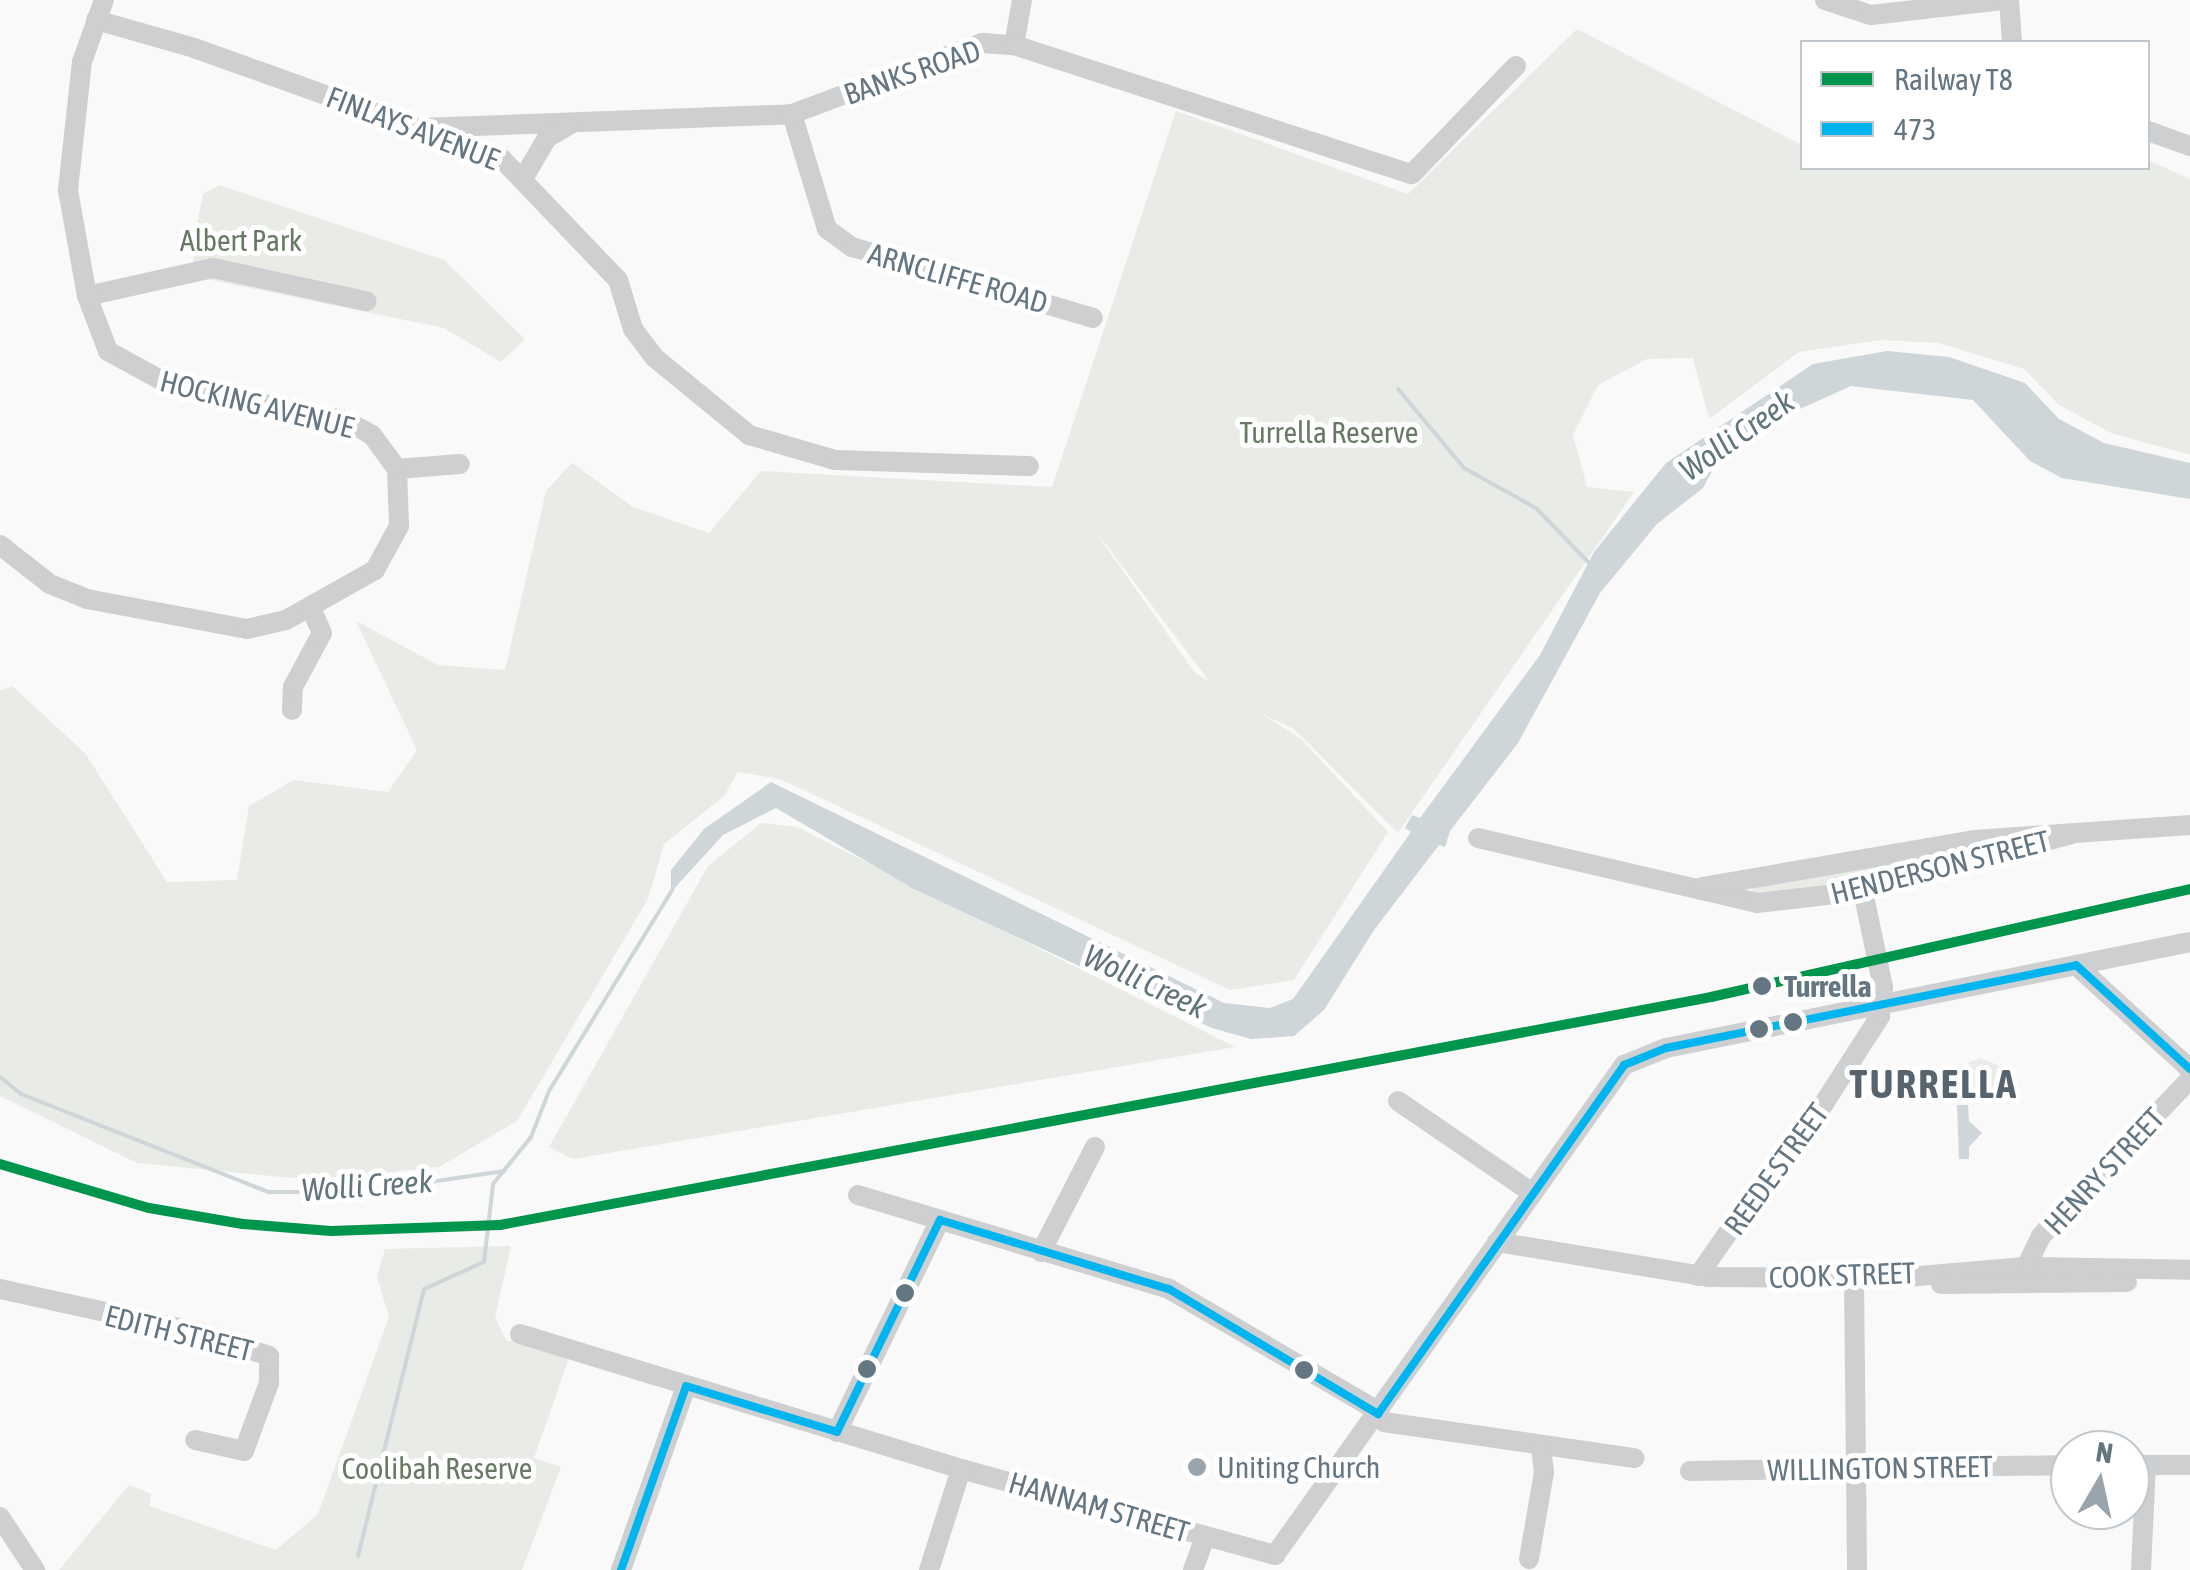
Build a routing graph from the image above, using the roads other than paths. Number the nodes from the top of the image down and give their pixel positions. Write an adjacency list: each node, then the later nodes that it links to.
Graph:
1 (104, 0): 5 (street, HOCKING AVENUE)
2 (1022, 0): 7 (street)
3 (1825, 0): 4 (street)
4 (2006, 0): 6 (street)
5 (96, 20): 11 (street, FINLAYS AVENUE); 15 (street, HOCKING AVENUE)
6 (2012, 40)
7 (1014, 45): 8 (street, BANKS ROAD); 9 (street, BANKS ROAD)
8 (1516, 66)
9 (792, 114): 10 (street, BANKS ROAD); 17 (street, ARNCLIFFE ROAD)
10 (574, 122): 11 (street, BANKS ROAD); 14 (street)
11 (419, 128): 14 (street, FINLAYS AVENUE)
12 (2150, 132): 13 (street)
13 (2190, 146)
14 (524, 177): 19 (street, FINLAYS AVENUE)
15 (87, 296): 16 (street); 20 (street, HOCKING AVENUE)
16 (366, 302)
17 (1093, 318)
18 (460, 464): 20 (street)
19 (1029, 466)
20 (397, 469): 22 (street)
21 (0, 544): 22 (street)
22 (312, 608): 23 (street)
23 (292, 710)
24 (2190, 825): 25 (street, HENDERSON STREET)
25 (2071, 834): 27 (street, HENDERSON STREET); 28 (street, HENDERSON STREET)
26 (1478, 838): 27 (street, HENDERSON STREET)
27 (1690, 889): 28 (street, HENDERSON STREET)
28 (1865, 900): 31 (street)
29 (2190, 942): 30 (street)
30 (2076, 965): 31 (street); 32 (street)
31 (1883, 996): 36 (street, HANNAM STREET); 43 (street, REEDE STREET)
32 (2190, 1069)
33 (2190, 1079): 41 (street, HENRY STREET)
34 (1398, 1101): 36 (street)
35 (1095, 1147): 40 (street)
36 (1531, 1192): 39 (street, HANNAM STREET)
37 (858, 1195): 38 (street)
38 (940, 1220): 40 (street); 50 (street)
39 (1497, 1242): 43 (street, COOK STREET); 49 (street, HANNAM STREET)
40 (1041, 1252): 49 (street)
41 (2026, 1266): 42 (street, COOK STREET); 44 (street, COOK STREET)
42 (2186, 1270): 44 (street)
43 (1698, 1276): 45 (street, COOK STREET)
44 (1895, 1278): 45 (street, COOK STREET)
45 (1854, 1279): 57 (street)
46 (0, 1289): 51 (street, EDITH STREET)
47 (520, 1334): 48 (street, HANNAM STREET)
48 (686, 1386): 50 (street, HANNAM STREET); 65 (street)
49 (1378, 1414): 52 (street); 62 (street, HANNAM STREET)
50 (837, 1432): 58 (street, HANNAM STREET)
51 (195, 1440)
52 (1540, 1446): 53 (street); 63 (street)
53 (1634, 1458)
54 (2050, 1465): 57 (street, WILLINGTON STREET)
55 (2150, 1465): 56 (street)
56 (2190, 1465)
57 (1857, 1467): 59 (street, WILLINGTON STREET); 68 (street)
58 (961, 1469): 62 (street, HANNAM STREET); 66 (street)
59 (1690, 1471)
60 (0, 1517): 64 (street)
61 (2140, 1530): 69 (street)
62 (1204, 1537): 67 (street)
63 (1530, 1559)
64 (35, 1570)
65 (620, 1570)
66 (930, 1570)
67 (1193, 1570)
68 (1857, 1570)
69 (2141, 1570)

